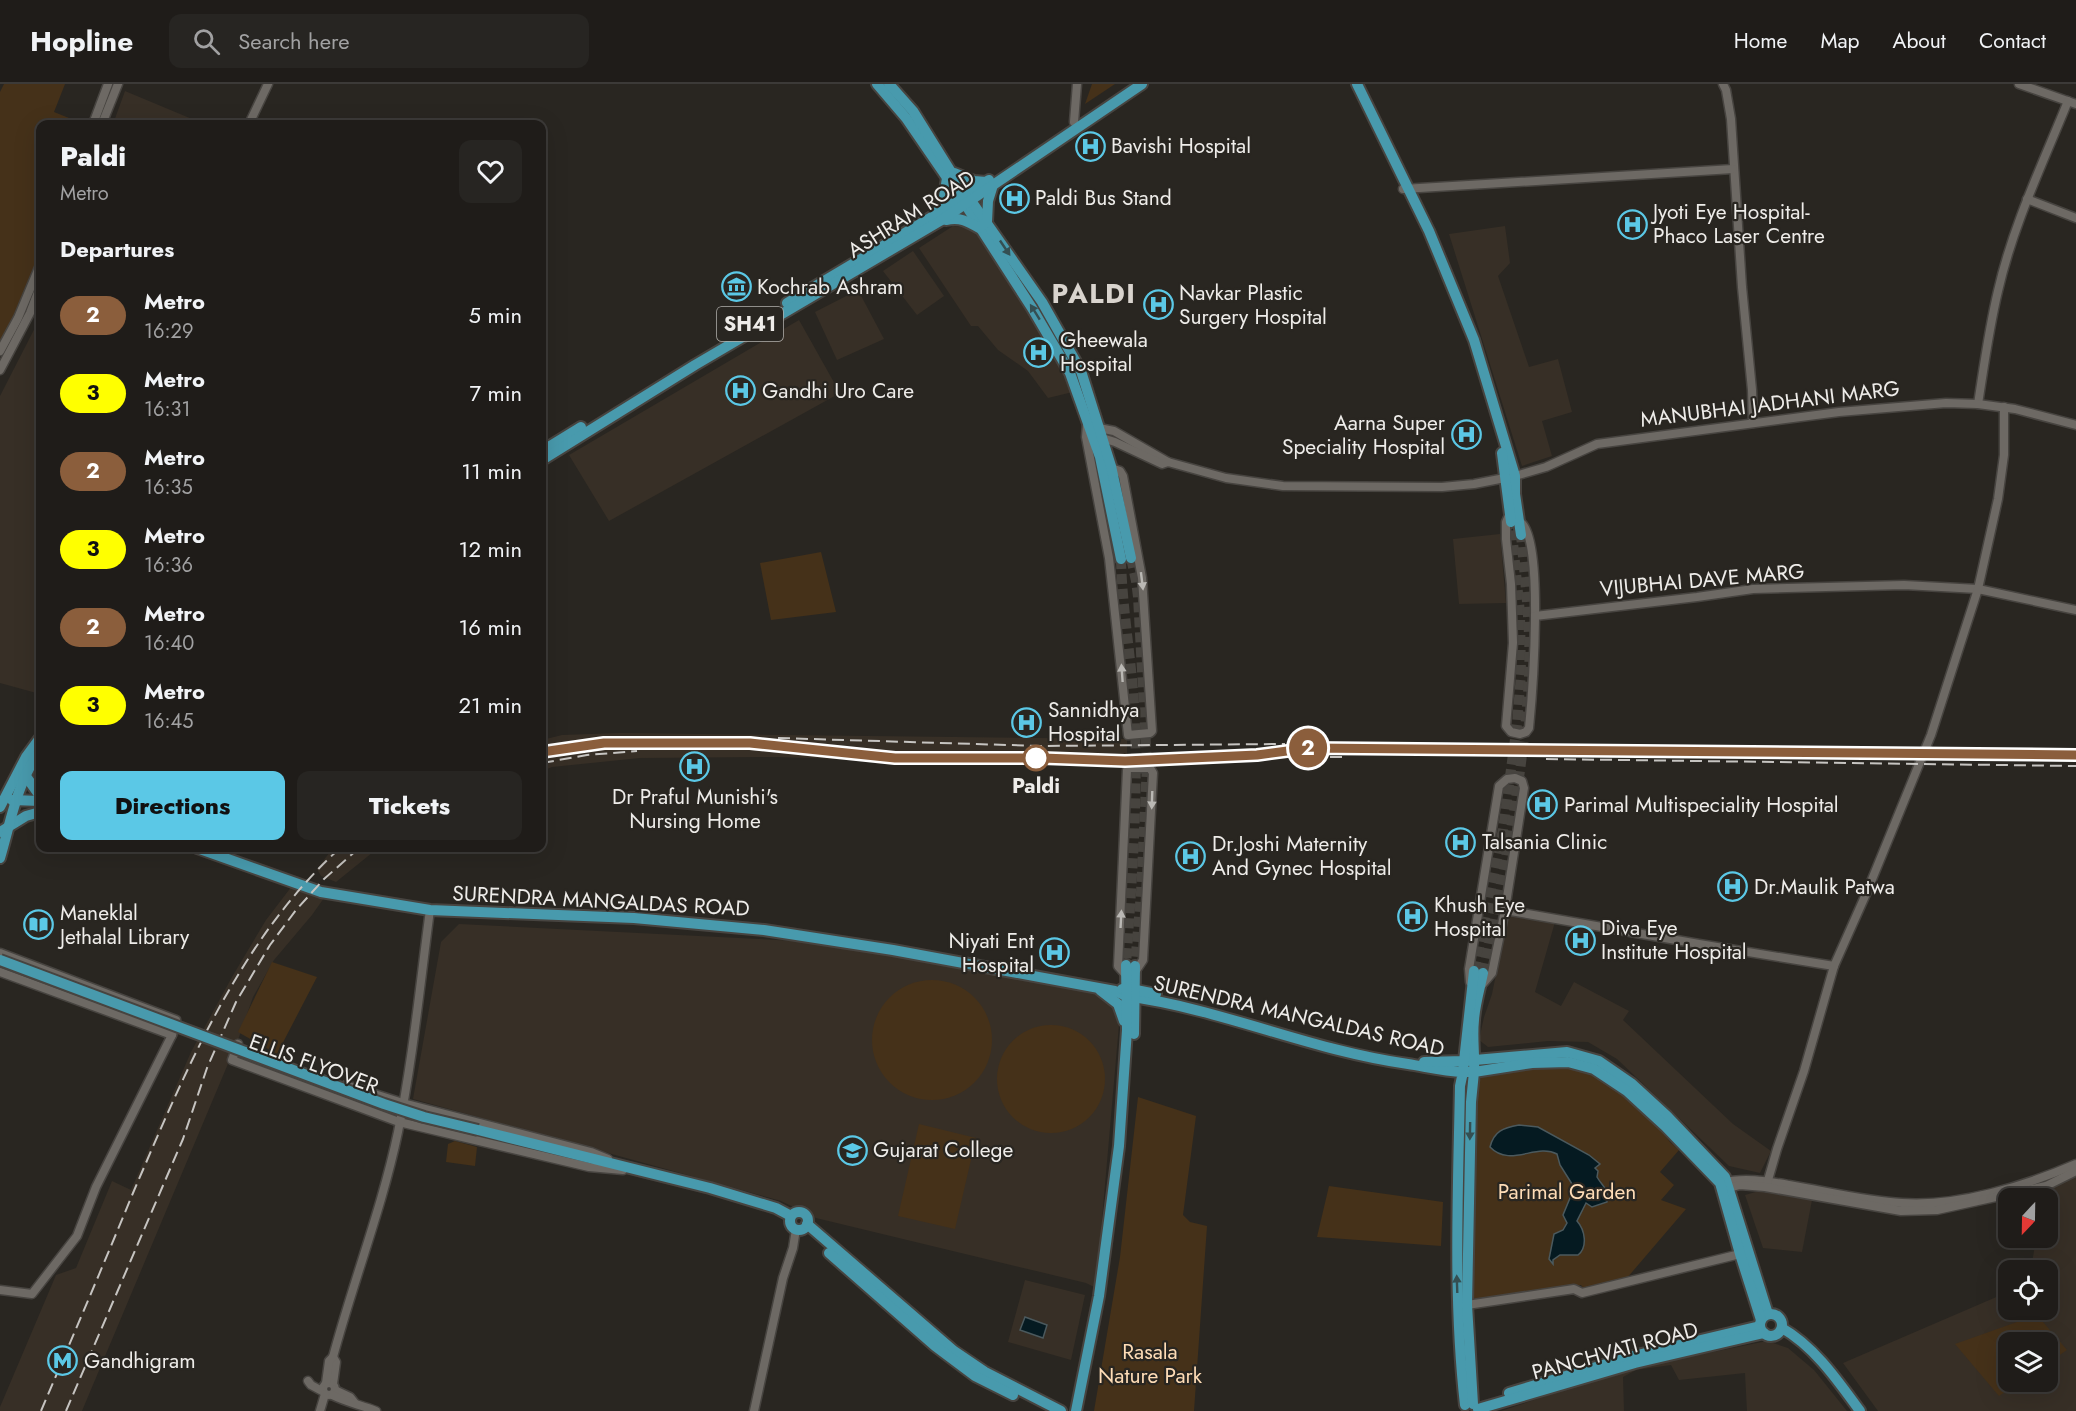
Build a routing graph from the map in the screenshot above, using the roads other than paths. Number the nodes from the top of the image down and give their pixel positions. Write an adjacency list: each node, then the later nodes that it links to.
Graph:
1 (108, 84): 14 (street)
2 (118, 84): 15 (street)
3 (268, 84): 16 (street)
4 (877, 84): 19 (main road)
5 (889, 84): 19 (main road)
6 (1077, 84): 17 (street)
7 (1130, 84): 17 (main road, ASHRAM ROAD)
8 (1142, 84): 20 (main road, ASHRAM ROAD)
9 (1350, 84): 21 (main road)
10 (1358, 84): 21 (main road)
11 (1723, 84): 18 (street)
12 (2019, 84): 13 (street)
13 (2072, 102): 23 (street)
14 (94, 120)
15 (104, 120)
16 (251, 120)
17 (1074, 122): 20 (main road, ASHRAM ROAD)
18 (1733, 169): 21 (street); 34 (street)
19 (949, 175): 20 (main road); 22 (main road); 24 (main road)
20 (990, 183): 22 (main road, ASHRAM ROAD); 26 (main road)
21 (1406, 189): 40 (main road)
22 (966, 199): 24 (main road, ASHRAM ROAD); 26 (main road)
23 (2027, 199): 25 (street); 32 (street)
24 (938, 218): 26 (main road); 37 (main road, ASHRAM ROAD / SH41); 38 (main road, ASHRAM ROAD)
25 (2076, 219)
26 (983, 225): 36 (main road)
27 (36, 277): 29 (street)
28 (36, 295): 29 (street)
29 (20, 323): 30 (street); 31 (street)
30 (0, 351)
31 (0, 370)
32 (1978, 404): 33 (street, MANUBHAI JADHANI MARG); 34 (street, MANUBHAI JADHANI MARG)
33 (2004, 407): 35 (street, MANUBHAI JADHANI MARG); 43 (street)
34 (1753, 423): 40 (street, MANUBHAI JADHANI MARG)
35 (2076, 425)
36 (1095, 431): 39 (main road); 39 (main road); 39 (street, one-way to 36); 40 (street, MANUBHAI JADHANI MARG)
37 (546, 449)
38 (546, 458)
39 (1111, 468)
40 (1509, 479): 41 (main road)
41 (1514, 519): 42 (main road); 45 (street); 45 (street)
42 (1521, 535)
43 (1978, 590): 44 (street, VIJUBHAI DAVE MARG); 45 (street, VIJUBHAI DAVE MARG); 61 (street)
44 (2076, 610)
45 (1535, 616)
46 (36, 743): 50 (main road)
47 (36, 757): 48 (main road)
48 (24, 776): 49 (main road); 52 (main road)
49 (36, 793)
50 (1, 799): 52 (main road)
51 (36, 799): 52 (main road)
52 (17, 800): 54 (main road)
53 (36, 813): 54 (main road)
54 (3, 827): 56 (main road)
55 (208, 852): 58 (main road, SURENDRA MANGALDAS ROAD)
56 (0, 858)
57 (1505, 909): 61 (street); 67 (street); 67 (street)
58 (430, 910): 66 (main road, SURENDRA MANGALDAS ROAD); 72 (street)
59 (0, 953): 70 (street)
60 (0, 960): 74 (main road, ELLIS FLYOVER, bridge)
61 (1834, 966): 78 (street)
62 (0, 968): 74 (main road, ELLIS FLYOVER, bridge)
63 (1131, 970): 63 (street, one-way to 63); 68 (main road)
64 (0, 972): 70 (street)
65 (1478, 972): 67 (main road)
66 (1093, 986): 68 (main road, SURENDRA MANGALDAS ROAD); 69 (main road)
67 (1475, 986): 71 (main road)
68 (1127, 992): 69 (main road); 71 (main road, SURENDRA MANGALDAS ROAD); 93 (main road)
69 (1127, 1030): 92 (main road)
70 (172, 1035): 82 (street)
71 (1469, 1066): 79 (main road, SURENDRA MANGALDAS ROAD); 83 (main road, one-way to 83); 86 (main road, one-way to 71)
72 (403, 1103): 73 (street); 73 (street); 76 (street)
73 (399, 1122): 76 (street); 85 (street)
74 (478, 1133): 76 (main road, ELLIS FLYOVER)
75 (2076, 1164): 78 (street)
76 (622, 1167): 80 (main road, ELLIS FLYOVER)
77 (2076, 1171): 78 (street)
78 (1767, 1185): 79 (street)
79 (1724, 1186): 81 (main road, SURENDRA MANGALDAS ROAD); 84 (main road, SURENDRA MANGALDAS ROAD)
80 (797, 1224): 89 (street); 90 (main road); 91 (main road)
81 (1740, 1254): 83 (street); 84 (main road, SURENDRA MANGALDAS ROAD)
82 (0, 1290)
83 (1467, 1305): 86 (main road)
84 (1768, 1326): 86 (main road, PANCHVATI ROAD); 94 (main road); 95 (main road)
85 (328, 1390): 87 (street); 88 (street)
86 (1469, 1408)
87 (322, 1411)
88 (376, 1411)
89 (754, 1411)
90 (1046, 1411)
91 (1061, 1411)
92 (1076, 1411)
93 (1083, 1411)
94 (1853, 1411)
95 (1860, 1411)

